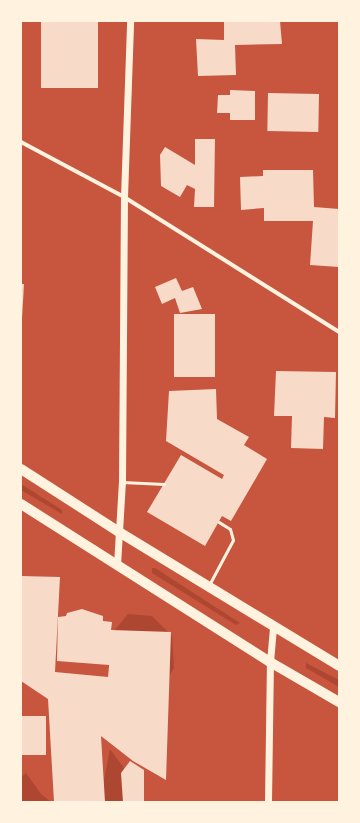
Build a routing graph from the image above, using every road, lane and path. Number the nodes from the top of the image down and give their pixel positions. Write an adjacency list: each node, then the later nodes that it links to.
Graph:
1 (130, 21): 3 (street)
2 (21, 142): 3 (street)
3 (124, 197): 4 (street); 6 (street)
4 (339, 332)
5 (21, 469): 10 (main road)
6 (122, 482): 7 (lane); 10 (street)
7 (164, 484)
8 (21, 504): 11 (main road)
9 (219, 522): 12 (lane)
10 (119, 532): 11 (street); 12 (main road)
11 (117, 565): 14 (main road)
12 (208, 586): 13 (main road)
13 (273, 627): 14 (street); 15 (main road)
14 (270, 662): 16 (main road); 17 (street)
15 (339, 666)
16 (339, 702)
17 (268, 802)

